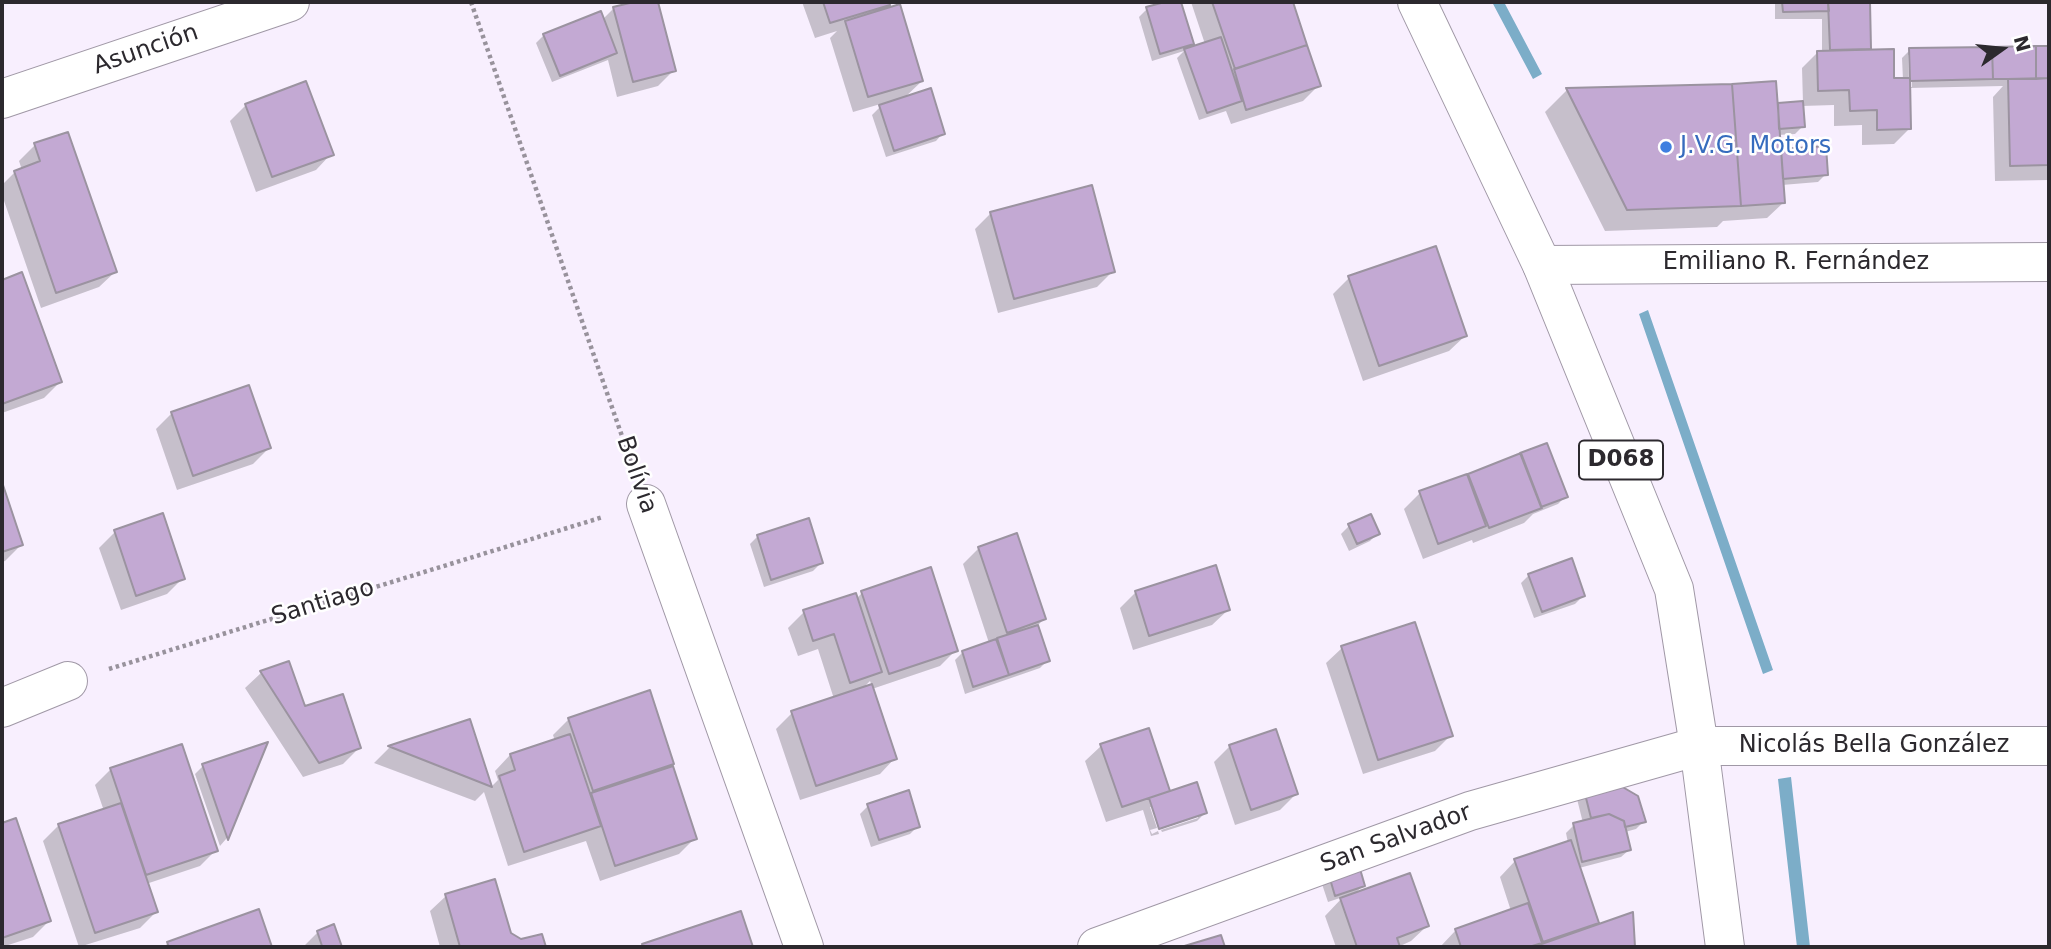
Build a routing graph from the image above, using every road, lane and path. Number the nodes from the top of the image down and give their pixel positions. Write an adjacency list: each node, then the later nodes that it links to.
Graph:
1 (290, 2): 4 (street, Asunción)
2 (471, 2): 7 (path, Bolívia)
3 (1417, 2): 6 (street, D068)
4 (2, 99)
5 (2049, 262): 6 (street, Emiliano R. Fernández)
6 (1542, 265): 10 (street, D068)
7 (646, 504): 8 (path, Santiago); 12 (street, Bolívia)
8 (68, 681): 9 (street)
9 (2, 708)
10 (1699, 746): 11 (street, Nicolás Bella González); 13 (street, San Salvador); 14 (street, D068)
11 (2049, 746)
12 (804, 947)
13 (1097, 947)
14 (1725, 947)

